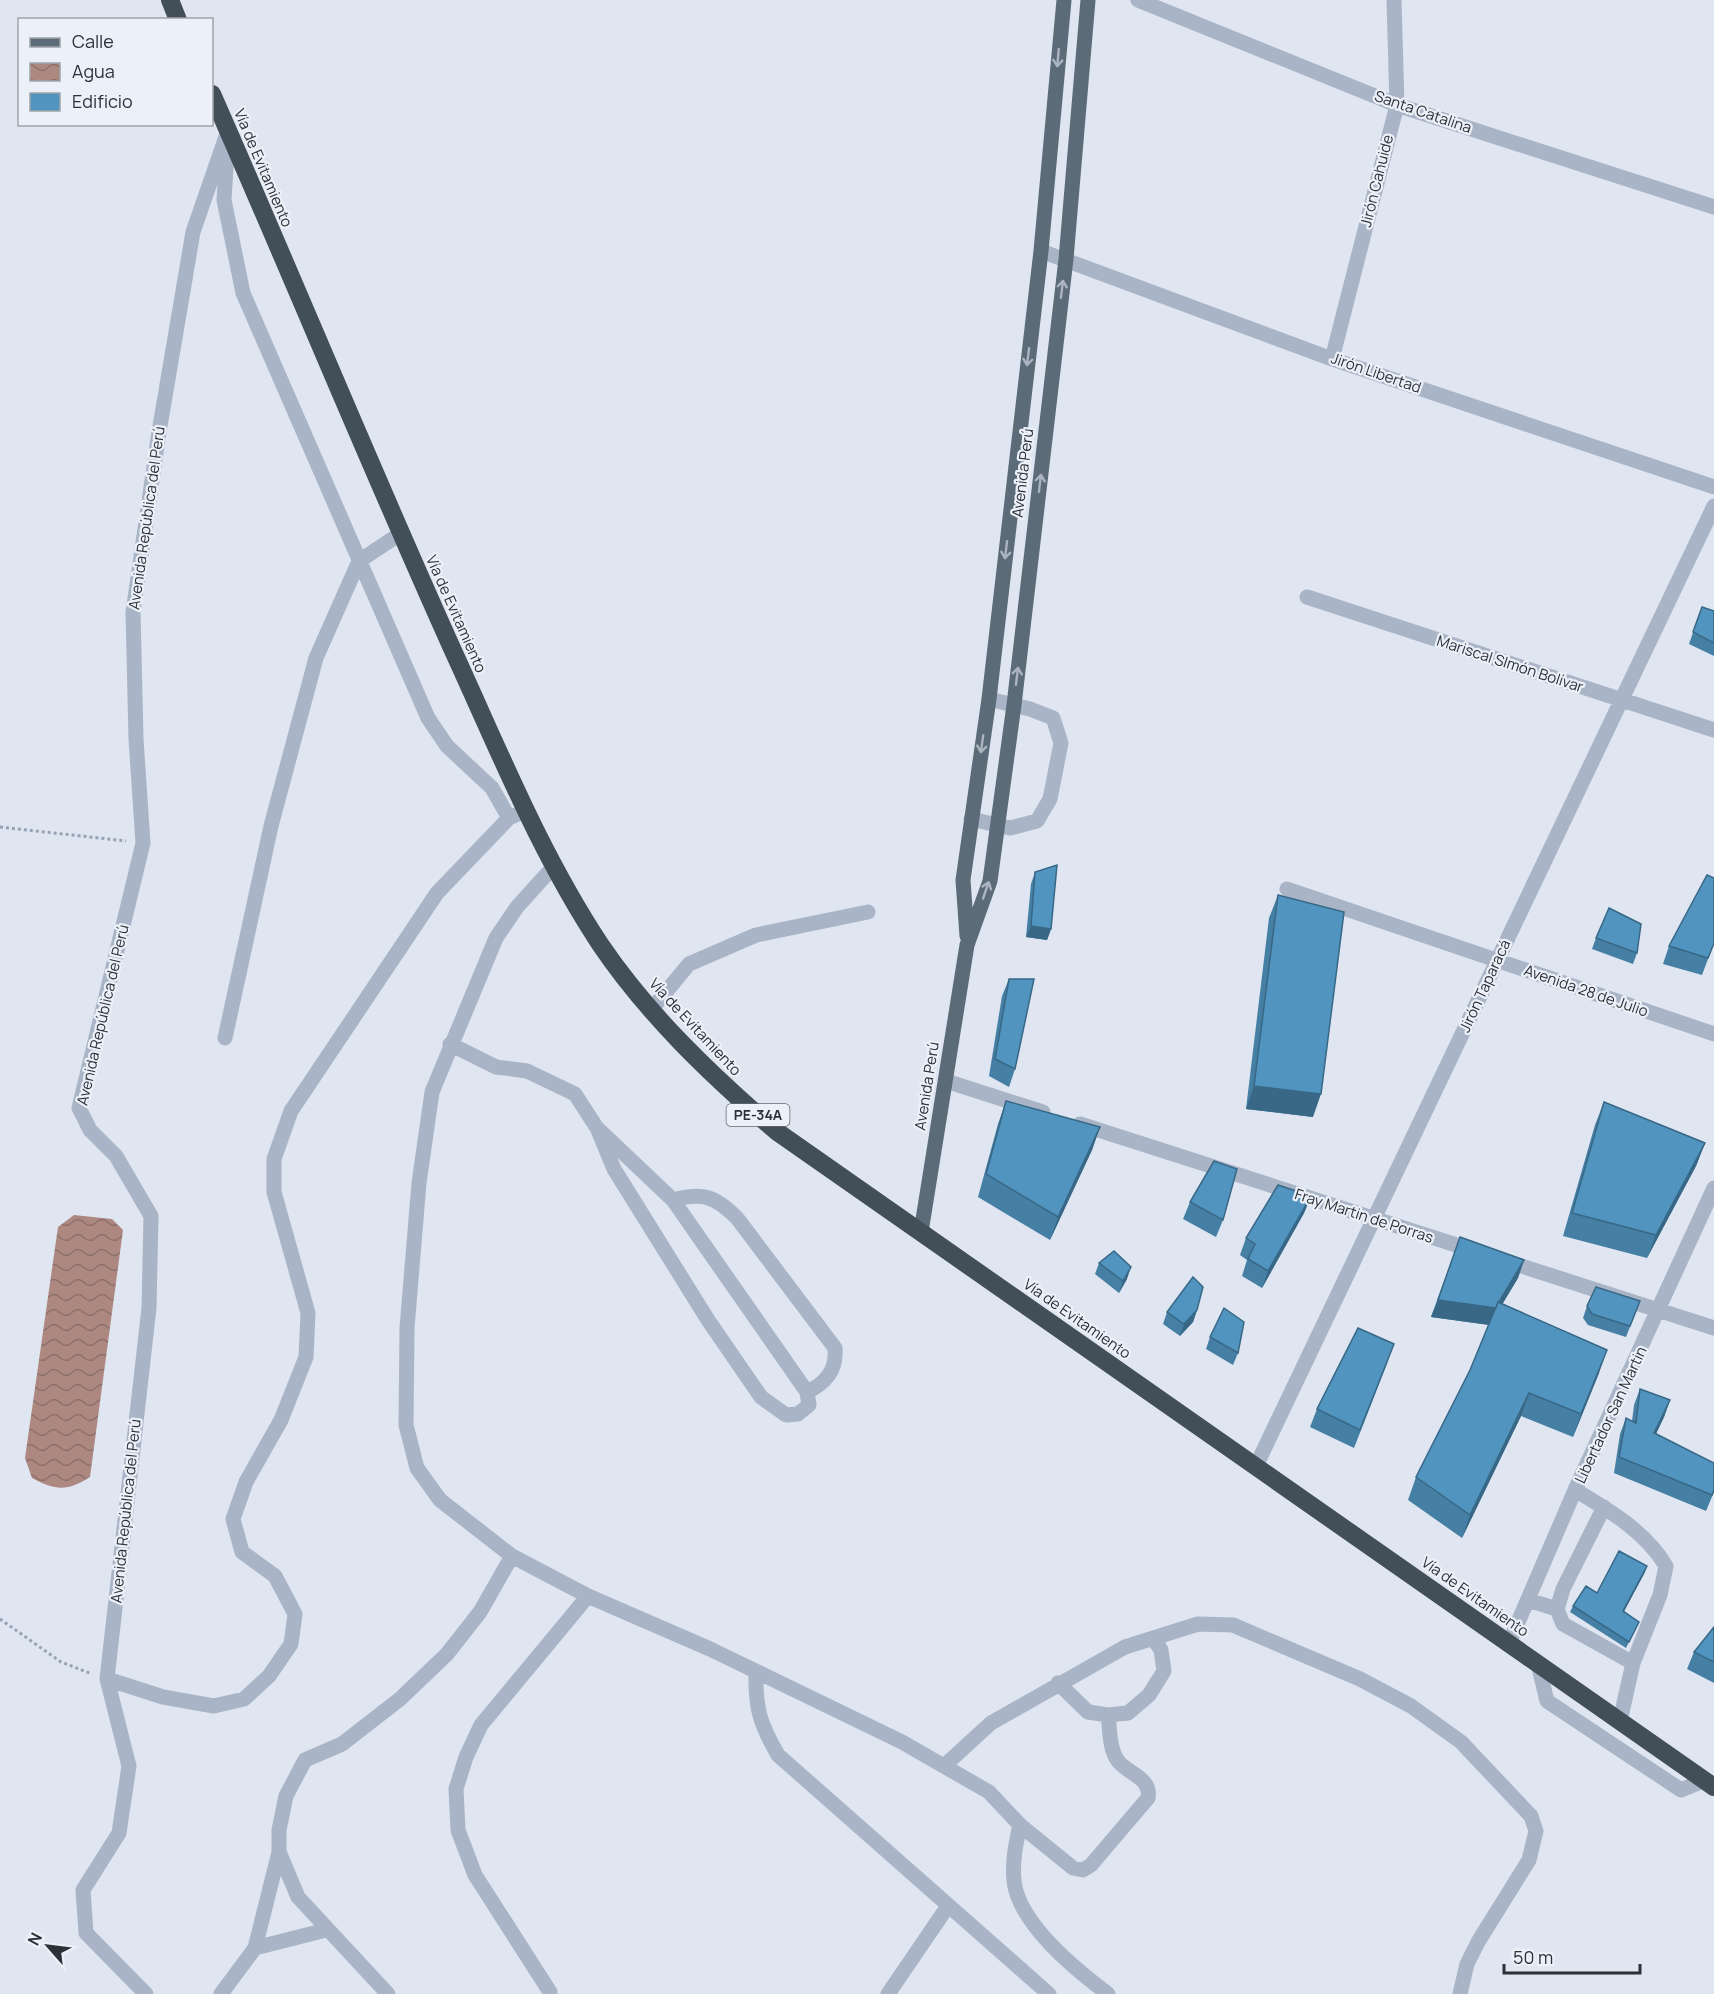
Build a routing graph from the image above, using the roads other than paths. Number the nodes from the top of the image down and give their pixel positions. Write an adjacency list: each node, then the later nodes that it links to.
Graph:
1 (170, 0): 6 (highway)
2 (1064, 0): 11 (main road, Avenida Perú, one-way to 11)
3 (1088, 0): 12 (main road, Avenida Perú)
4 (1138, 0): 8 (street, Santa Catalina)
5 (1394, 0): 8 (street, Jirón Cahuide)
6 (177, 18)
7 (213, 96): 9 (highway, Vía de Evitamiento / PE-34A)
8 (1397, 105): 10 (street, Santa Catalina); 13 (street, Jirón Cahuide)
9 (228, 131): 16 (highway, Vía de Evitamiento / PE-34A); 17 (street); 56 (street, Avenida República del Perú)
10 (1714, 207)
11 (1041, 251): 12 (street, Jirón Libertad); 19 (main road, Avenida Perú, one-way to 19)
12 (1066, 259): 13 (street, Jirón Libertad); 21 (main road, Avenida Perú, one-way to 12)
13 (1332, 359): 14 (street, Jirón Libertad)
14 (1714, 487)
15 (1714, 506): 20 (street, Jirón Taparacá)
16 (400, 534): 17 (street); 23 (highway, Vía de Evitamiento / PE-34A)
17 (359, 561): 23 (street); 33 (street)
18 (1307, 597): 20 (street, Mariscal SImón Bolívar)
19 (989, 699): 21 (street); 24 (main road, Avenida Perú, one-way to 24)
20 (1620, 700): 22 (street, Mariscal SImón Bolívar); 30 (street, Jirón Taparacá)
21 (1014, 705): 25 (main road, Avenida Perú); 25 (street)
22 (1714, 730)
23 (517, 814): 26 (highway, Vía de Evitamiento / PE-34A); 56 (street)
24 (972, 819): 25 (street); 29 (main road, Avenida Perú)
25 (996, 826): 29 (main road, Avenida Perú, one-way to 25)
26 (555, 865): 31 (highway, Vía de Evitamiento / PE-34A); 34 (street)
27 (1287, 889): 30 (street, Avenida 28 de Julio)
28 (868, 912): 31 (street)
29 (967, 945): 35 (main road, Avenida Perú)
30 (1497, 961): 32 (street, Avenida 28 de Julio); 39 (street, Jirón Taparacá)
31 (651, 1010): 40 (highway, Vía de Evitamiento / PE-34A)
32 (1714, 1034)
33 (225, 1038)
34 (450, 1044): 36 (street); 47 (street)
35 (946, 1081): 39 (street, Fray Martin de Porras); 40 (main road, Avenida Perú)
36 (597, 1128): 38 (street); 43 (street)
37 (1714, 1188): 41 (street, Libertador San Martin)
38 (673, 1200): 43 (street); 43 (street)
39 (1374, 1219): 41 (street, Fray Martin de Porras); 44 (street, Jirón Taparacá)
40 (921, 1232): 44 (highway, Vía de Evitamiento / PE-34A)
41 (1660, 1311): 42 (street, Fray Martin de Porras); 45 (street, Libertador San Martin)
42 (1714, 1328)
43 (807, 1392)
44 (1256, 1466): 52 (highway, Vía de Evitamiento / PE-34A)
45 (1575, 1490): 46 (street); 49 (street, Libertador San Martin)
46 (1604, 1507): 50 (street); 53 (street)
47 (512, 1556): 48 (street); 63 (street)
48 (588, 1596): 55 (street); 67 (street)
49 (1528, 1600): 50 (street); 52 (street, Libertador San Martin)
50 (1557, 1609): 53 (street)
51 (1153, 1638): 57 (street); 58 (street); 74 (street)
52 (1509, 1643): 54 (highway, Vía de Evitamiento / PE-34A)
53 (1633, 1663): 59 (street)
54 (1538, 1664): 59 (highway, Vía de Evitamiento / PE-34A); 61 (street)
55 (756, 1672): 60 (street); 64 (street)
56 (107, 1679): 68 (street, Avenida República del Perú)
57 (1058, 1683): 58 (street); 60 (street)
58 (1108, 1715): 62 (street)
59 (1620, 1721): 61 (highway, Vía de Evitamiento / PE-34A)
60 (944, 1766): 62 (street)
61 (1709, 1784)
62 (1020, 1825): 73 (street)
63 (279, 1852): 65 (street); 66 (street)
64 (948, 1906): 71 (street); 72 (street)
65 (326, 1930): 66 (street); 70 (street)
66 (255, 1948): 69 (street)
67 (550, 1992)
68 (146, 1994)
69 (221, 1994)
70 (388, 1994)
71 (888, 1994)
72 (1049, 1994)
73 (1108, 1994)
74 (1460, 1994)

